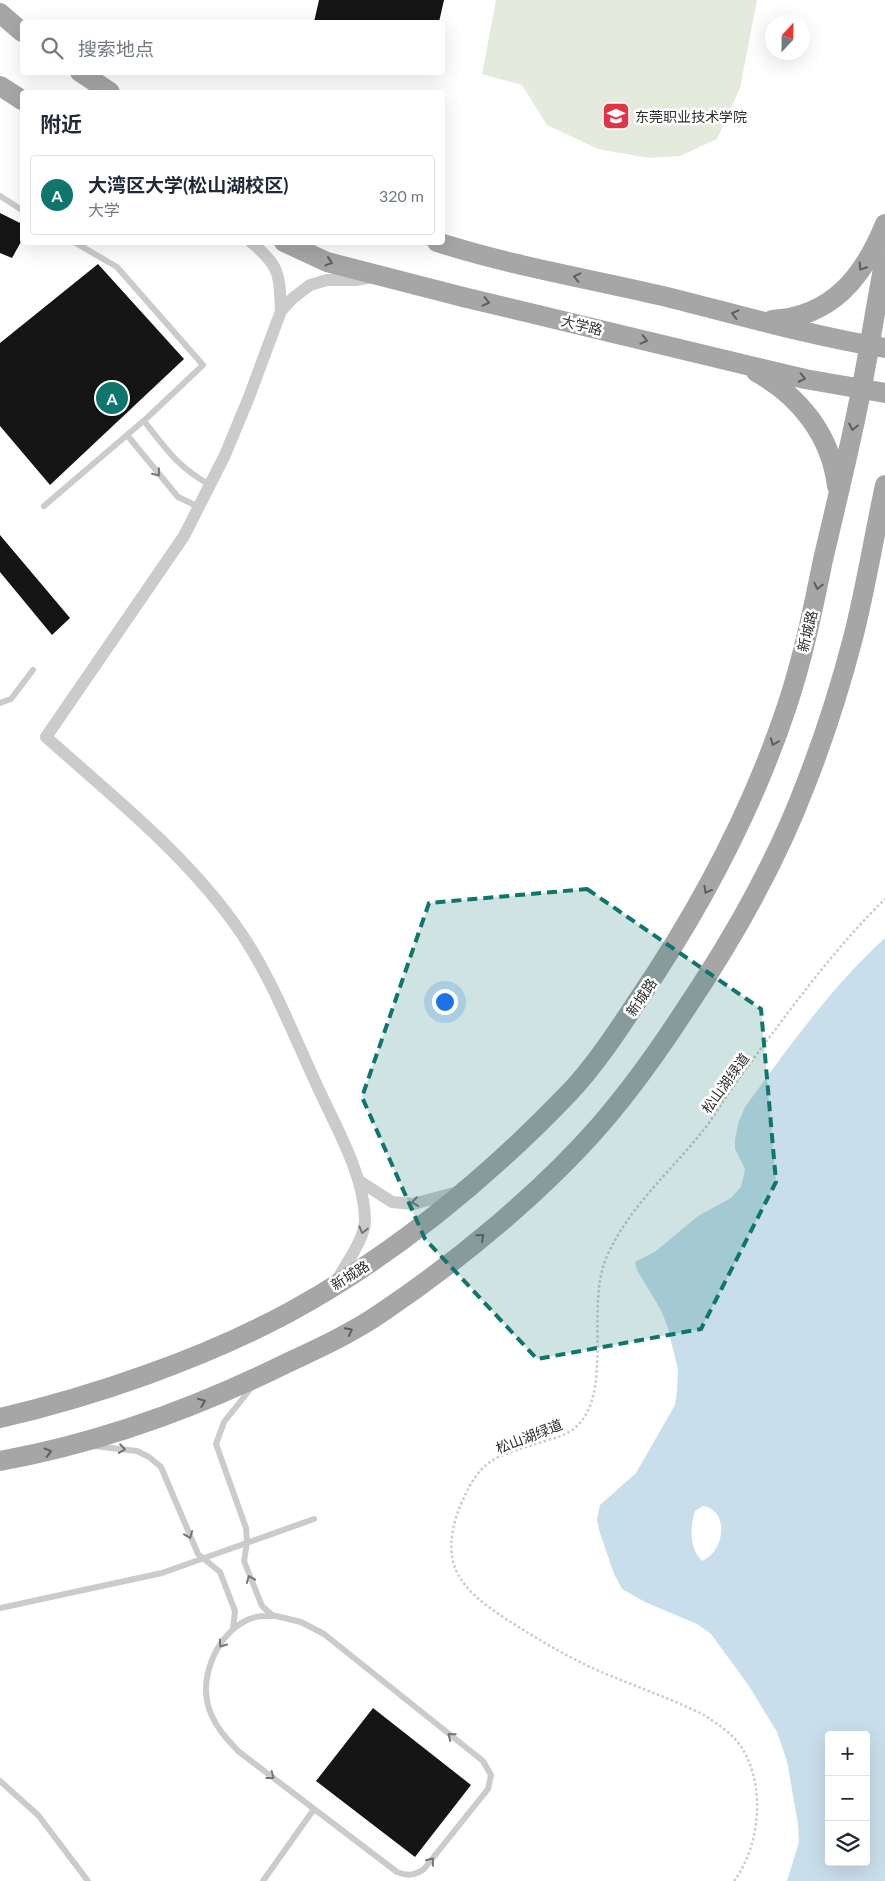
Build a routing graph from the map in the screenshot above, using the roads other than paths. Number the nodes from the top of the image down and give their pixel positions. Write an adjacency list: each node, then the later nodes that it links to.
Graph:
1 (0, 13): 2 (main road)
2 (20, 30)
3 (84, 75): 5 (main road)
4 (0, 86): 6 (main road)
5 (107, 90)
6 (20, 99)
7 (0, 196): 8 (lane)
8 (20, 209)
9 (885, 224): 17 (main road, one-way to 17)
10 (79, 245): 22 (lane)
11 (255, 245): 16 (street)
12 (290, 245): 15 (main road, 大学路, one-way to 15)
13 (445, 245): 17 (main road, one-way to 13)
14 (885, 259): 18 (main road, 新城路)
15 (380, 275): 16 (street); 19 (main road, 大学路, one-way to 19)
16 (281, 311): 24 (street)
17 (759, 320): 18 (main road)
18 (877, 347): 20 (main road, 新城路)
19 (736, 362): 20 (main road, 大学路, one-way to 20); 26 (main road)
20 (862, 388): 21 (main road, 大学路); 26 (main road, 新城路, one-way to 26)
21 (885, 393)
22 (144, 421): 23 (lane); 24 (lane)
23 (128, 435): 27 (lane); 28 (lane, one-way to 28)
24 (210, 485): 28 (street)
25 (885, 485): 30 (main road)
26 (838, 494): 34 (main road, 新城路, one-way to 34)
27 (44, 506)
28 (199, 506): 33 (street)
29 (885, 513): 30 (main road)
30 (875, 533): 36 (main road, one-way to 30)
31 (33, 670): 32 (lane)
32 (0, 703)
33 (361, 1182): 34 (street, one-way to 33); 35 (street, one-way to 35)
34 (462, 1191): 35 (main road, 新城路)
35 (334, 1285): 37 (main road, 新城路)
36 (266, 1374): 38 (main road, one-way to 36); 41 (lane)
37 (0, 1418)
38 (73, 1445): 39 (main road, one-way to 38); 42 (lane, one-way to 42)
39 (0, 1461)
40 (314, 1519): 41 (lane)
41 (247, 1542): 42 (lane); 44 (lane, one-way to 41)
42 (204, 1560): 43 (lane); 45 (lane)
43 (0, 1608)
44 (278, 1616): 45 (lane); 47 (lane, one-way to 44)
45 (233, 1629): 47 (lane, one-way to 47)
46 (0, 1782): 48 (lane)
47 (314, 1809): 49 (lane)
48 (88, 1881)
49 (263, 1881)

